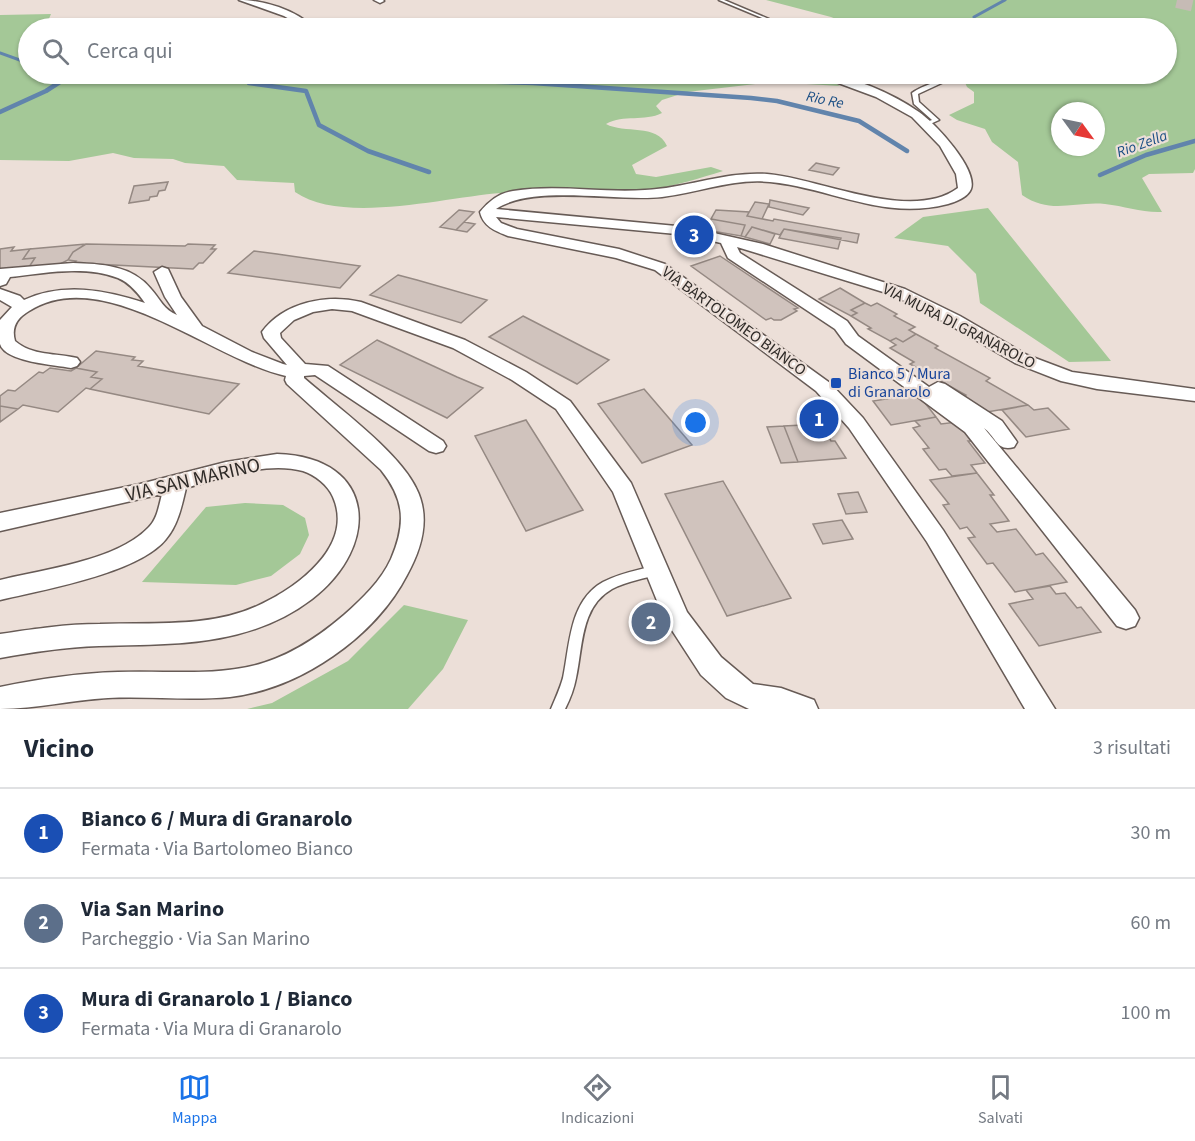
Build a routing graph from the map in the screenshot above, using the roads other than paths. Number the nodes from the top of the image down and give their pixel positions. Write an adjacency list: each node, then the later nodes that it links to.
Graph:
1 (243, 0): 3 (street)
2 (721, 0): 4 (lane)
3 (295, 18)
4 (764, 18)
5 (847, 84): 7 (street)
6 (931, 84): 7 (lane)
7 (926, 124): 8 (street)
8 (488, 212): 9 (street, VIA MURA DI GRANAROLO); 30 (street, VIA BARTOLOMEO BIANCO)
9 (727, 239): 14 (street); 18 (street, VIA MURA DI GRANAROLO)
10 (162, 272): 15 (street)
11 (0, 283): 12 (street); 13 (street)
12 (12, 300): 13 (street); 16 (street)
13 (162, 315): 15 (street)
14 (841, 325): 19 (street); 25 (street)
15 (196, 330): 17 (street)
16 (71, 362)
17 (297, 371): 20 (street); 23 (street); 27 (street)
18 (1195, 395)
19 (1007, 442)
20 (436, 446)
21 (177, 482): 22 (street, VIA SAN MARINO); 24 (street); 26 (street, VIA SAN MARINO)
22 (0, 522)
23 (657, 570): 28 (lane); 29 (street)
24 (0, 590)
25 (1126, 618)
26 (0, 646)
27 (0, 700)
28 (558, 709)
29 (804, 709)
30 (1041, 709)

